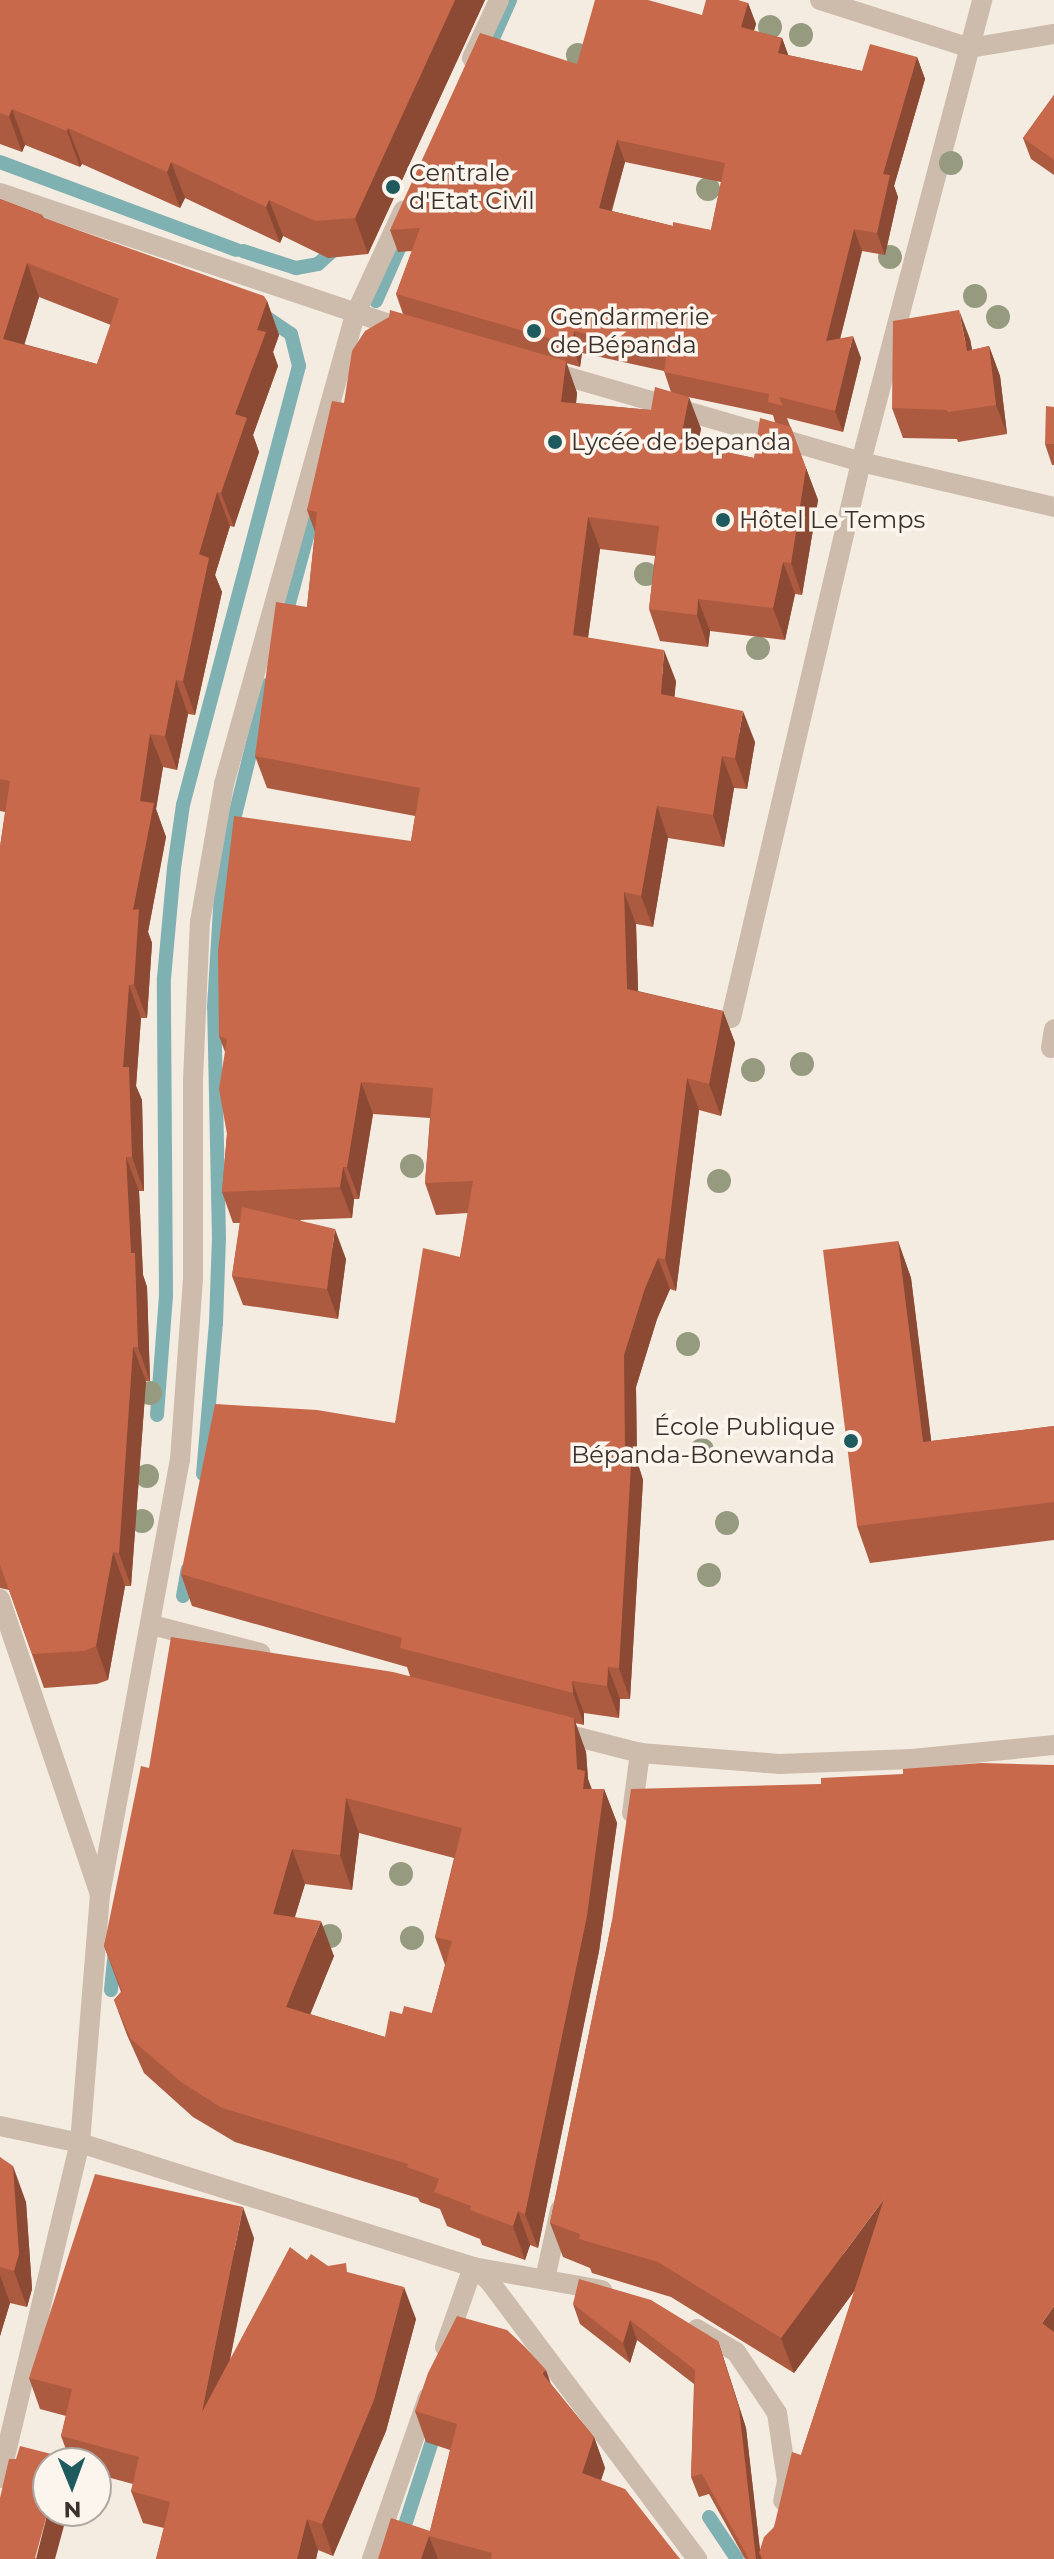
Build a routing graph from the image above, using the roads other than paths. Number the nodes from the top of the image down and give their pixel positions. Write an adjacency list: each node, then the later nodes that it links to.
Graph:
1 (499, 0): 6 (street)
2 (820, 0): 5 (street)
3 (982, 0): 5 (street)
4 (1054, 34): 5 (street)
5 (970, 48): 12 (street)
6 (466, 72)
7 (414, 186): 9 (street)
8 (0, 193): 9 (street)
9 (355, 315): 10 (street); 16 (street)
10 (432, 337)
11 (524, 364): 12 (street)
12 (861, 462): 13 (street); 14 (street)
13 (1054, 507)
14 (731, 1018)
15 (2, 1613): 22 (street)
16 (152, 1625): 17 (street); 22 (street)
17 (274, 1657)
18 (533, 1725): 20 (street)
19 (1054, 1745): 20 (street)
20 (640, 1753): 21 (street)
21 (629, 1830)
22 (100, 1895): 24 (street)
23 (0, 2126): 24 (street)
24 (80, 2143): 26 (street); 30 (street)
25 (564, 2192): 27 (street)
26 (473, 2267): 27 (street); 32 (street); 33 (street)
27 (545, 2279): 28 (street)
28 (619, 2295)
29 (676, 2316): 31 (street)
30 (0, 2478)
31 (779, 2528)
32 (372, 2559)
33 (697, 2559)

